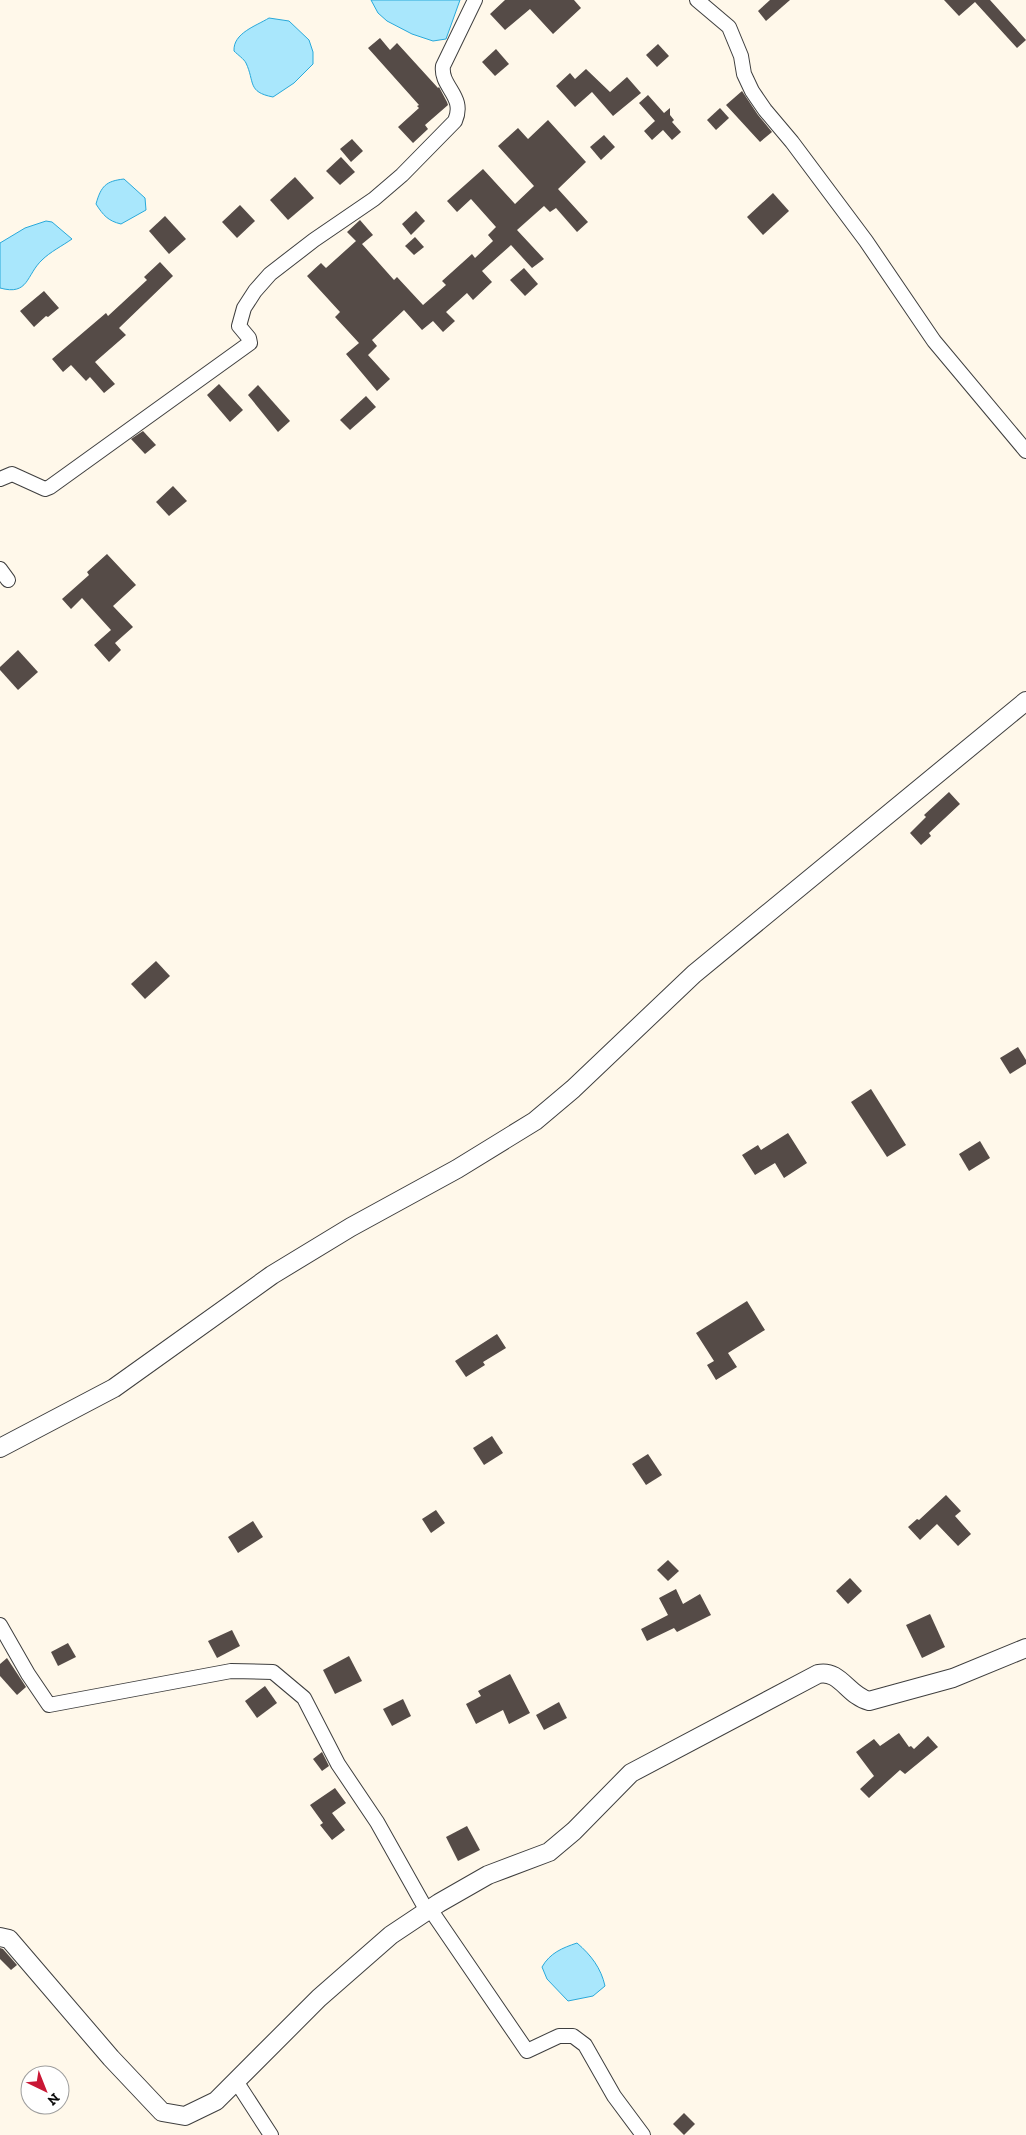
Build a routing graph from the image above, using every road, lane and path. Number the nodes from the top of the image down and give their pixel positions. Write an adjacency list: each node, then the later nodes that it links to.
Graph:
1 (475, 0): 4 (street)
2 (697, 0): 3 (street)
3 (1026, 451)
4 (0, 479)
5 (1026, 701): 6 (street)
6 (0, 1448)
7 (0, 1626): 9 (street)
8 (1026, 1648): 9 (street)
9 (429, 1910): 11 (street); 13 (street)
10 (0, 1937): 11 (street)
11 (236, 2081): 12 (street)
12 (271, 2135)
13 (642, 2135)

